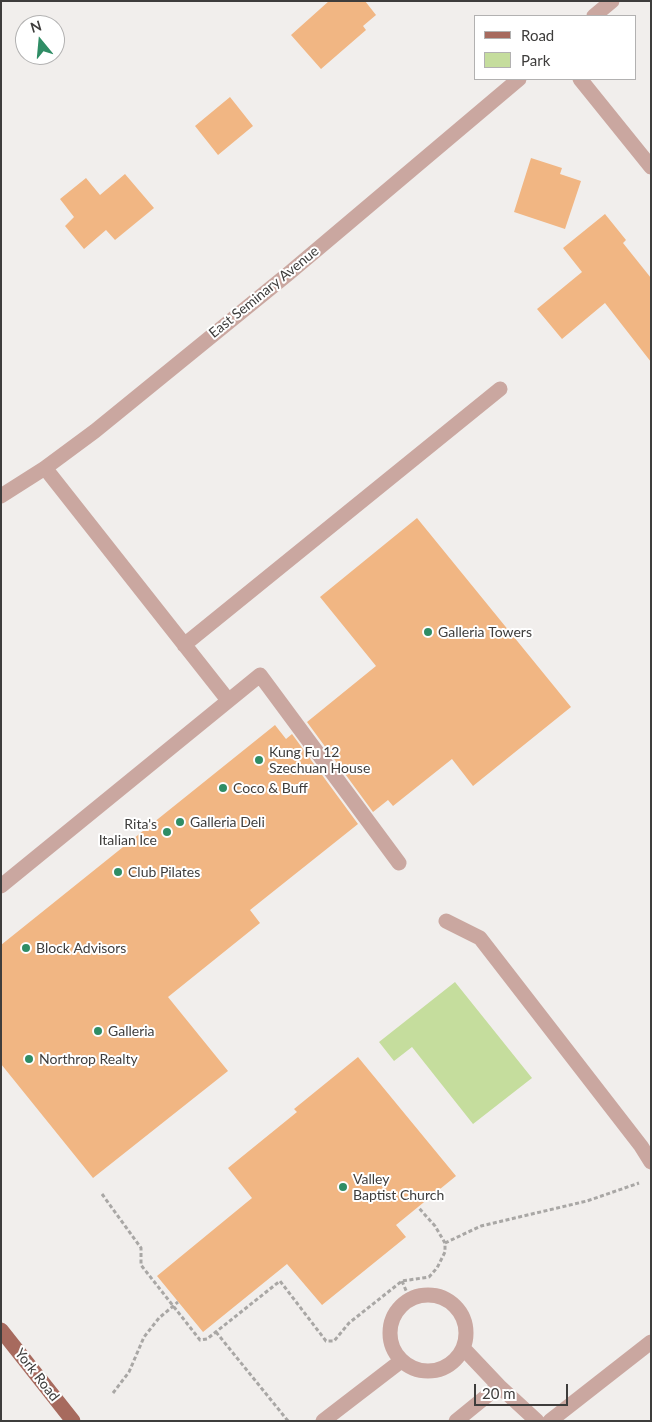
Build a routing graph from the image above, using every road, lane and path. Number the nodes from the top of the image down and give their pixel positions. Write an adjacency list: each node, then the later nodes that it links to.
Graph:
1 (612, 1): 2 (street)
2 (595, 15)
3 (518, 80): 7 (street, East Seminary Avenue)
4 (581, 80): 5 (street)
5 (651, 167)
6 (500, 389): 9 (street)
7 (45, 468): 8 (street, East Seminary Avenue); 9 (street)
8 (1, 496)
9 (184, 645): 10 (street)
10 (228, 700): 11 (street); 12 (street)
11 (399, 863)
12 (1, 886)
13 (446, 921): 14 (street)
14 (651, 1162)
15 (642, 1182): 18 (path)
16 (102, 1194): 22 (path)
17 (418, 1207): 18 (path)
18 (445, 1243): 19 (path)
19 (402, 1281): 20 (path); 24 (path)
20 (410, 1300): 26 (street); 27 (street)
21 (178, 1302): 22 (path)
22 (173, 1306): 24 (path); 29 (path)
23 (1, 1330): 30 (main road, York Road)
24 (216, 1332): 31 (path)
25 (651, 1342): 35 (street)
26 (463, 1348): 27 (street); 28 (street)
27 (401, 1361): 32 (street)
28 (499, 1386): 33 (street); 34 (street)
29 (113, 1393)
30 (73, 1421)
31 (288, 1421)
32 (323, 1421)
33 (456, 1421)
34 (537, 1421)
35 (550, 1421)

